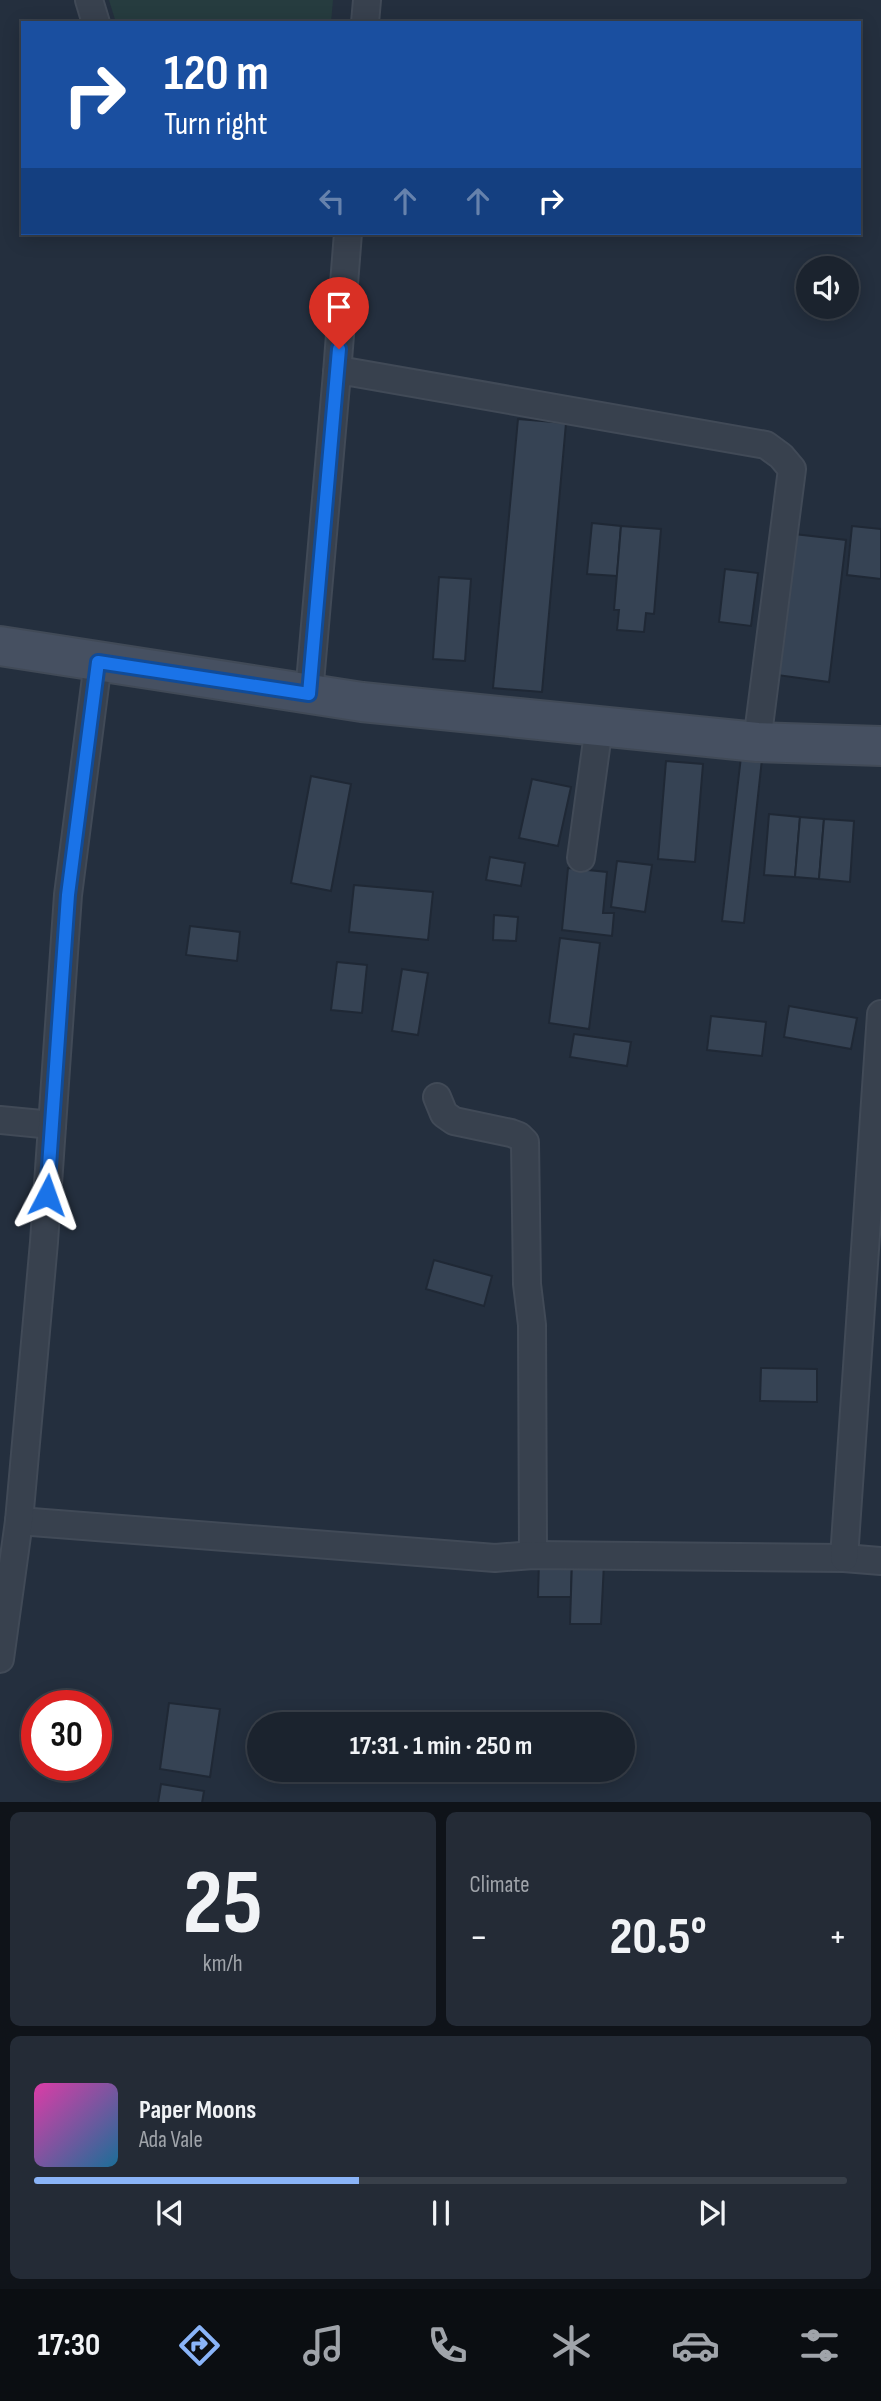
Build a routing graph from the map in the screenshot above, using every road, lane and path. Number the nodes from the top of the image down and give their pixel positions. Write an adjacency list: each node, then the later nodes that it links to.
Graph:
1 (89, 0): 3 (street)
2 (367, 0): 4 (street)
3 (95, 21)
4 (365, 21)
5 (348, 235): 6 (street)
6 (337, 373): 9 (street); 11 (street)
7 (0, 646): 8 (street)
8 (98, 662): 9 (street); 17 (street)
9 (309, 694): 10 (street)
10 (599, 726): 11 (street); 13 (street)
11 (757, 742): 12 (street)
12 (881, 746)
13 (581, 858)
14 (881, 1014): 20 (street)
15 (437, 1097): 19 (street)
16 (0, 1120): 17 (street)
17 (52, 1125): 18 (street)
18 (19, 1521): 19 (street); 22 (street)
19 (533, 1555): 20 (street)
20 (844, 1558): 21 (street)
21 (881, 1560)
22 (0, 1659)

